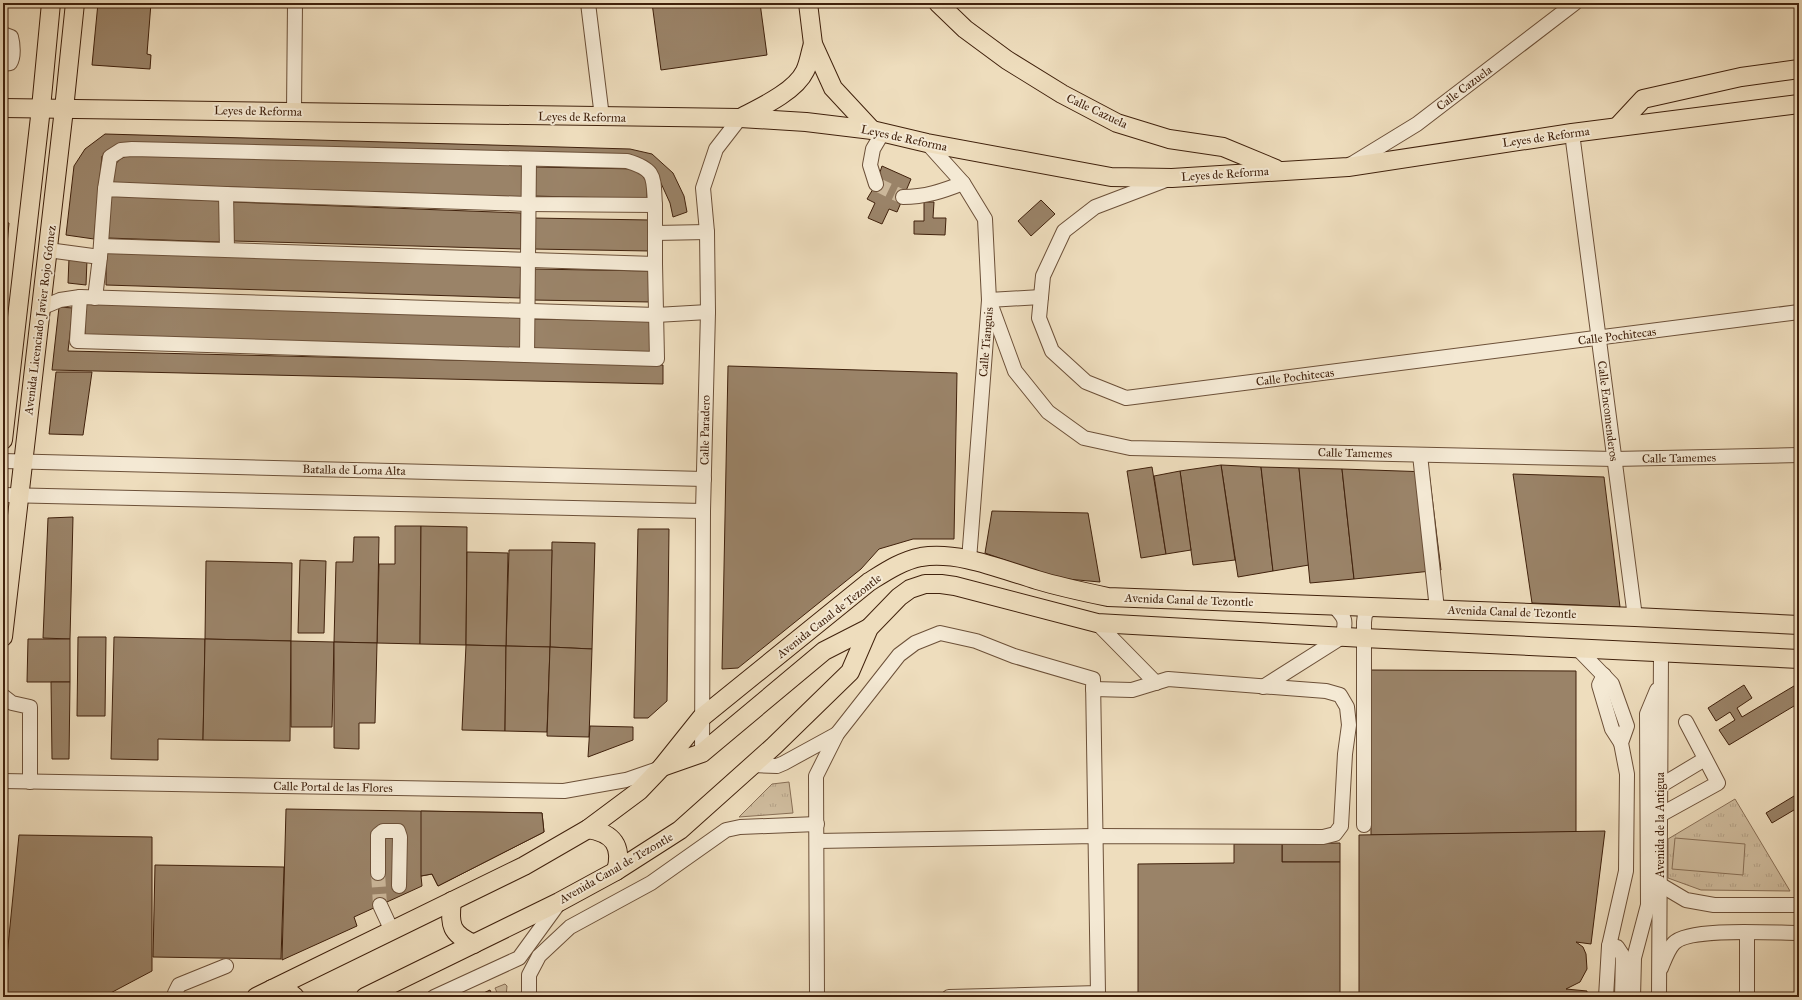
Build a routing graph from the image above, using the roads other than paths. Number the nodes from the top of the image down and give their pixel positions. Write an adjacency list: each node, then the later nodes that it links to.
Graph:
1 (51, 3): 14 (main road, Avenida Licenciado Javier Rojo Gómez)
2 (75, 3): 15 (main road, Avenida Licenciado Javier Rojo Gómez)
3 (295, 3): 16 (street)
4 (588, 3): 17 (street)
5 (808, 3): 9 (main road)
6 (938, 3): 25 (main road, Calle Cazuela)
7 (1575, 3): 24 (street, Calle Cazuela)
8 (3, 34): 10 (street)
9 (813, 44): 18 (main road); 20 (main road)
10 (3, 64)
11 (1799, 69): 19 (main road)
12 (1799, 104): 19 (main road, Leyes de Reforma)
13 (3, 108): 14 (main road, Leyes de Reforma)
14 (41, 108): 15 (main road, Leyes de Reforma); 52 (main road, Avenida Licenciado Javier Rojo Gómez)
15 (64, 109): 16 (main road, Leyes de Reforma); 36 (main road, Avenida Licenciado Javier Rojo Gómez)
16 (294, 111): 17 (main road, Leyes de Reforma)
17 (602, 117): 18 (main road, Leyes de Reforma)
18 (740, 118): 20 (main road, Leyes de Reforma); 34 (street, Calle Paradero)
19 (1617, 127): 21 (main road, Leyes de Reforma)
20 (877, 131): 22 (main road, Leyes de Reforma); 28 (street)
21 (1572, 133): 24 (main road, Leyes de Reforma); 50 (street, Calle Encomenderos)
22 (926, 143): 26 (main road, Leyes de Reforma); 27 (street, Calle Tianguis)
23 (529, 159): 29 (street); 32 (street); 33 (street)
24 (1348, 166): 25 (main road, Leyes de Reforma)
25 (1279, 171): 26 (main road, Leyes de Reforma)
26 (1172, 178): 42 (street, Calle Pochitecas)
27 (963, 183): 31 (street); 44 (street, Calle Tianguis)
28 (876, 184)
29 (105, 189): 30 (street); 38 (street)
30 (226, 194): 32 (street); 37 (street)
31 (903, 197)
32 (527, 204): 33 (street); 39 (street)
33 (655, 205): 35 (street)
34 (708, 232): 35 (street); 47 (street, Calle Paradero)
35 (655, 233): 40 (street)
36 (48, 250): 38 (street); 45 (main road, Avenida Licenciado Javier Rojo Gómez)
37 (227, 250): 38 (street); 39 (street)
38 (100, 252): 43 (street)
39 (528, 260): 40 (street); 46 (street)
40 (655, 264): 49 (street)
41 (80, 297): 43 (street); 45 (street); 51 (street)
42 (1041, 297): 44 (street); 50 (street, Calle Pochitecas)
43 (94, 298): 46 (street)
44 (990, 300): 53 (street, Calle Tamemes); 61 (street, Calle Tianguis)
45 (41, 308): 57 (main road, Avenida Licenciado Javier Rojo Gómez)
46 (527, 311): 49 (street); 51 (street)
47 (708, 312): 49 (street); 58 (street, Calle Paradero)
48 (1799, 312): 50 (street, Calle Pochitecas)
49 (656, 315): 51 (street)
50 (1598, 338): 55 (street, Calle Encomenderos)
51 (527, 355)
52 (3, 440)
53 (1420, 455): 55 (street, Calle Tamemes); 64 (street)
54 (1799, 455): 55 (street, Calle Tamemes)
55 (1614, 460): 65 (street, Calle Encomenderos)
56 (3, 461): 57 (street, Batalla de Loma Alta)
57 (24, 462): 58 (street, Batalla de Loma Alta); 59 (main road, Avenida Licenciado Javier Rojo Gómez)
58 (704, 479): 60 (street, Calle Paradero)
59 (12, 495): 60 (street); 69 (main road, Avenida Licenciado Javier Rojo Gómez)
60 (703, 511): 81 (street, Calle Paradero)
61 (969, 560): 62 (main road, Avenida Canal de Tezontle); 81 (main road, Avenida Canal de Tezontle)
62 (1334, 606): 63 (main road, Avenida Canal de Tezontle); 70 (street)
63 (1372, 607): 64 (main road, Avenida Canal de Tezontle); 71 (street)
64 (1437, 610): 65 (main road, Avenida Canal de Tezontle)
65 (1635, 617): 67 (main road, Avenida Canal de Tezontle)
66 (1097, 623): 68 (main road, Avenida Canal de Tezontle); 70 (main road, Avenida Canal de Tezontle); 77 (street)
67 (1799, 625)
68 (869, 628): 85 (main road, Avenida Canal de Tezontle); 87 (main road, Avenida Canal de Tezontle)
69 (3, 637)
70 (1342, 637): 71 (main road, Avenida Canal de Tezontle); 78 (street)
71 (1364, 638): 72 (main road, Avenida Canal de Tezontle); 94 (street)
72 (1578, 649): 73 (main road, Avenida Canal de Tezontle); 75 (street)
73 (1661, 653): 74 (main road, Avenida Canal de Tezontle); 76 (street, Avenida de la Antigua)
74 (1799, 659)
75 (1604, 675): 84 (street); 84 (street)
76 (1660, 682): 91 (street, Avenida de la Antigua); 111 (street)
77 (1156, 683): 78 (street); 79 (street)
78 (1263, 687): 96 (street)
79 (1093, 688): 83 (street); 96 (street)
80 (3, 696): 90 (street)
81 (701, 718): 85 (street, Calle Paradero); 88 (main road, Avenida Canal de Tezontle)
82 (1686, 722): 86 (street)
83 (837, 734): 87 (street); 93 (street)
84 (1621, 743): 110 (street)
85 (702, 753): 88 (main road, Avenida Canal de Tezontle)
86 (1705, 759): 91 (street); 92 (street)
87 (753, 765): 98 (main road, Avenida Canal de Tezontle)
88 (661, 768): 90 (street, Calle Portal de las Flores); 95 (main road, Avenida Canal de Tezontle)
89 (3, 781): 90 (street, Calle Portal de las Flores)
90 (30, 782)
91 (1660, 786): 92 (street, Avenida de la Antigua)
92 (1660, 815): 100 (street, Avenida de la Antigua)
93 (817, 824): 97 (street); 120 (street)
94 (1364, 825)
95 (588, 829): 98 (main road); 102 (main road, Avenida Canal de Tezontle)
96 (1095, 836): 97 (street); 122 (street)
97 (816, 841): 121 (street)
98 (616, 871): 103 (main road, Avenida Canal de Tezontle)
99 (378, 873): 101 (street)
100 (1659, 884): 105 (street); 113 (street, Avenida de la Antigua)
101 (399, 886)
102 (452, 901): 106 (main road, Avenida Canal de Tezontle); 109 (main road)
103 (559, 902): 109 (main road, Avenida Canal de Tezontle); 119 (street)
104 (380, 905): 106 (street)
105 (1799, 906)
106 (392, 931): 114 (main road, Avenida Canal de Tezontle)
107 (1747, 933): 108 (street); 113 (street); 127 (street)
108 (1799, 934)
109 (474, 944): 118 (main road, Avenida Canal de Tezontle)
110 (1609, 946): 111 (street); 123 (street)
111 (1632, 948): 124 (street); 125 (street)
112 (226, 966): 115 (street)
113 (1660, 970): 126 (street, Avenida de la Antigua)
114 (272, 989): 116 (main road, Avenida Canal de Tezontle); 117 (main road)
115 (176, 997)
116 (256, 997)
117 (295, 997)
118 (365, 997)
119 (434, 997)
120 (529, 997)
121 (817, 997)
122 (949, 997)
123 (1606, 997)
124 (1622, 997)
125 (1633, 997)
126 (1659, 997)
127 (1747, 997)

